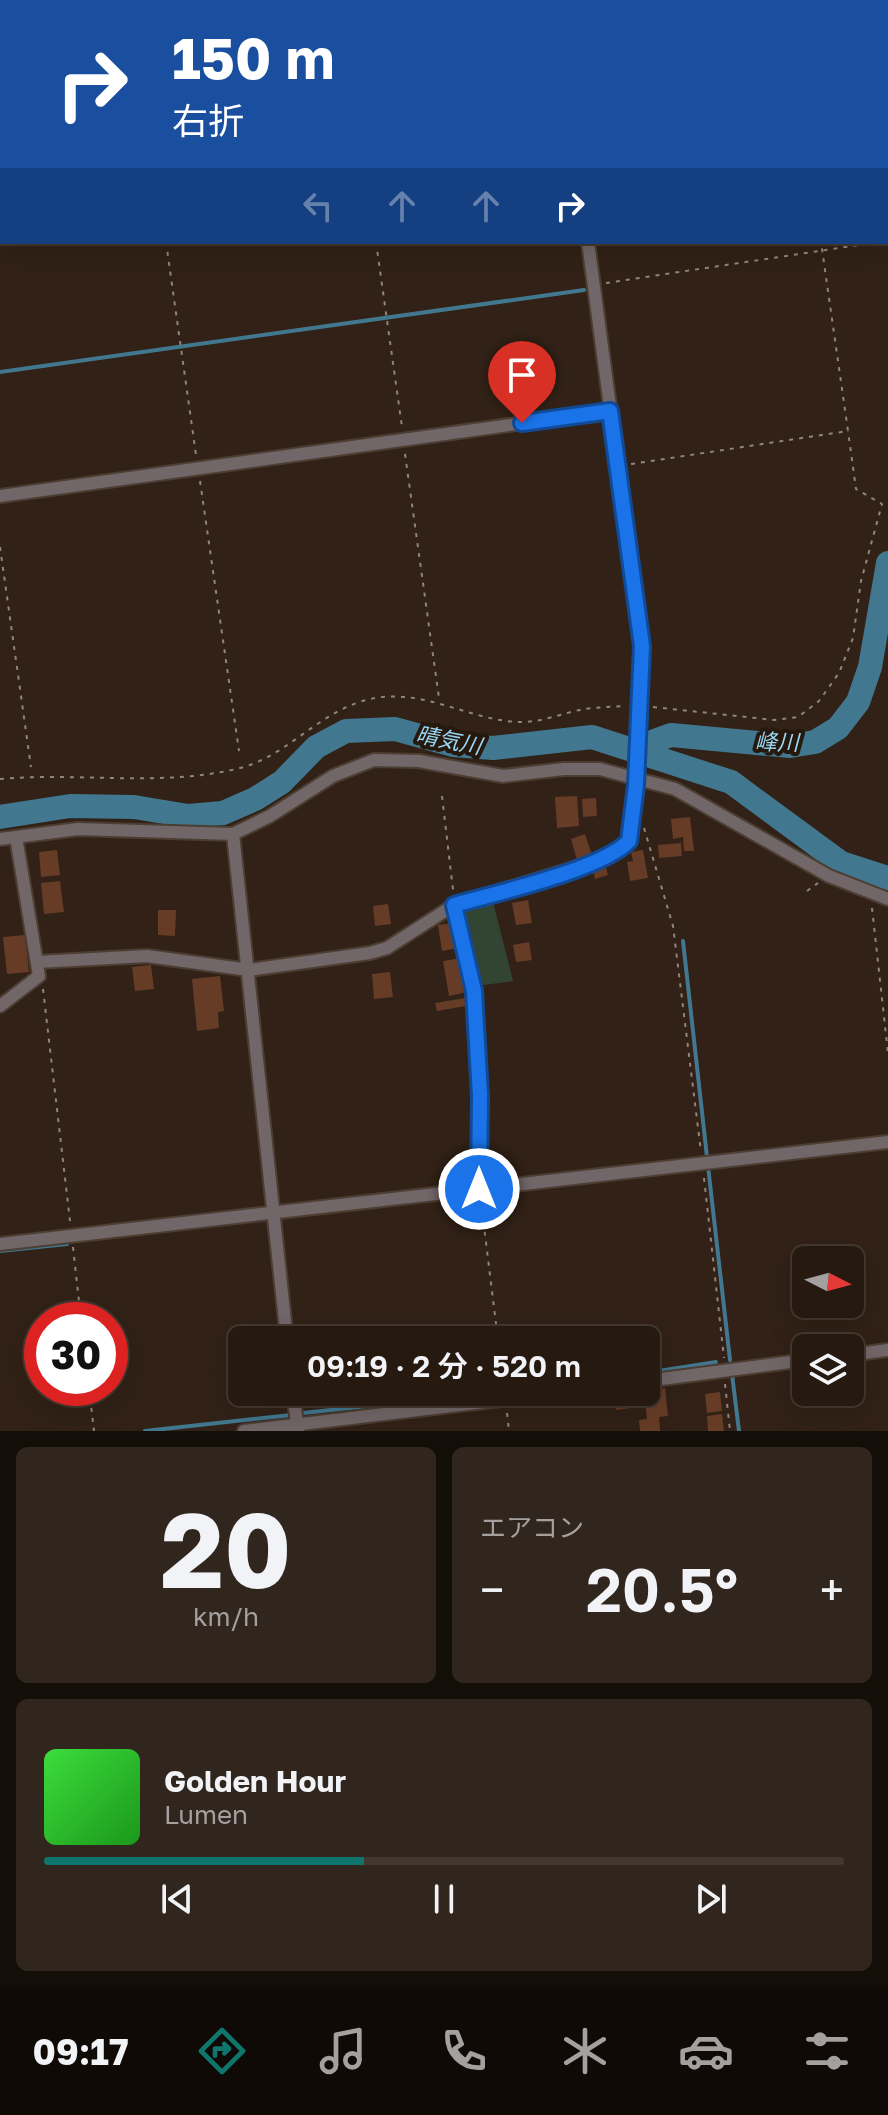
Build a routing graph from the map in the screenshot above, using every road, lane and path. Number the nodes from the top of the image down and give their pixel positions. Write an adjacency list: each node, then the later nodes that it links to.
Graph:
1 (166, 244): 12 (path)
2 (376, 244): 10 (path)
3 (588, 244): 7 (street)
4 (821, 244): 6 (path)
5 (868, 244): 6 (path)
6 (822, 252): 7 (path); 9 (path)
7 (593, 285): 8 (street)
8 (610, 411): 10 (street); 11 (street)
9 (848, 431): 11 (path); 16 (path)
10 (403, 439): 12 (street); 15 (path)
11 (618, 466): 16 (street)
12 (198, 468): 13 (street); 17 (path)
13 (0, 496)
14 (0, 547): 18 (path)
15 (439, 698)
16 (641, 705): 19 (street); 20 (path)
17 (239, 751)
18 (31, 767)
19 (634, 773): 22 (street); 23 (street); 26 (street)
20 (0, 779)
21 (442, 796): 28 (path)
22 (634, 818): 28 (street); 35 (path)
23 (233, 834): 24 (street); 30 (street)
24 (16, 837): 25 (street); 29 (street)
25 (0, 839)
26 (873, 894): 27 (street); 33 (path)
27 (888, 899)
28 (454, 905): 30 (street); 36 (street)
29 (37, 962): 30 (street); 31 (street)
30 (249, 970): 37 (street)
31 (39, 976): 32 (street); 38 (path)
32 (0, 1006)
33 (888, 1055)
34 (888, 1142): 35 (street)
35 (702, 1162): 36 (street); 46 (path)
36 (479, 1189): 37 (street); 42 (path)
37 (271, 1212): 38 (street); 41 (street)
38 (71, 1235): 39 (street); 40 (path)
39 (0, 1244)
40 (79, 1302)
41 (285, 1326)
42 (496, 1326)
43 (888, 1350): 44 (street)
44 (864, 1353)
45 (792, 1362): 46 (street)
46 (724, 1370): 47 (street); 56 (path)
47 (660, 1379)
48 (91, 1406): 53 (path)
49 (295, 1406): 52 (street)
50 (467, 1406): 52 (street)
51 (506, 1406): 55 (path)
52 (298, 1428): 54 (street)
53 (94, 1431)
54 (244, 1431)
55 (509, 1431)
56 (730, 1431)

